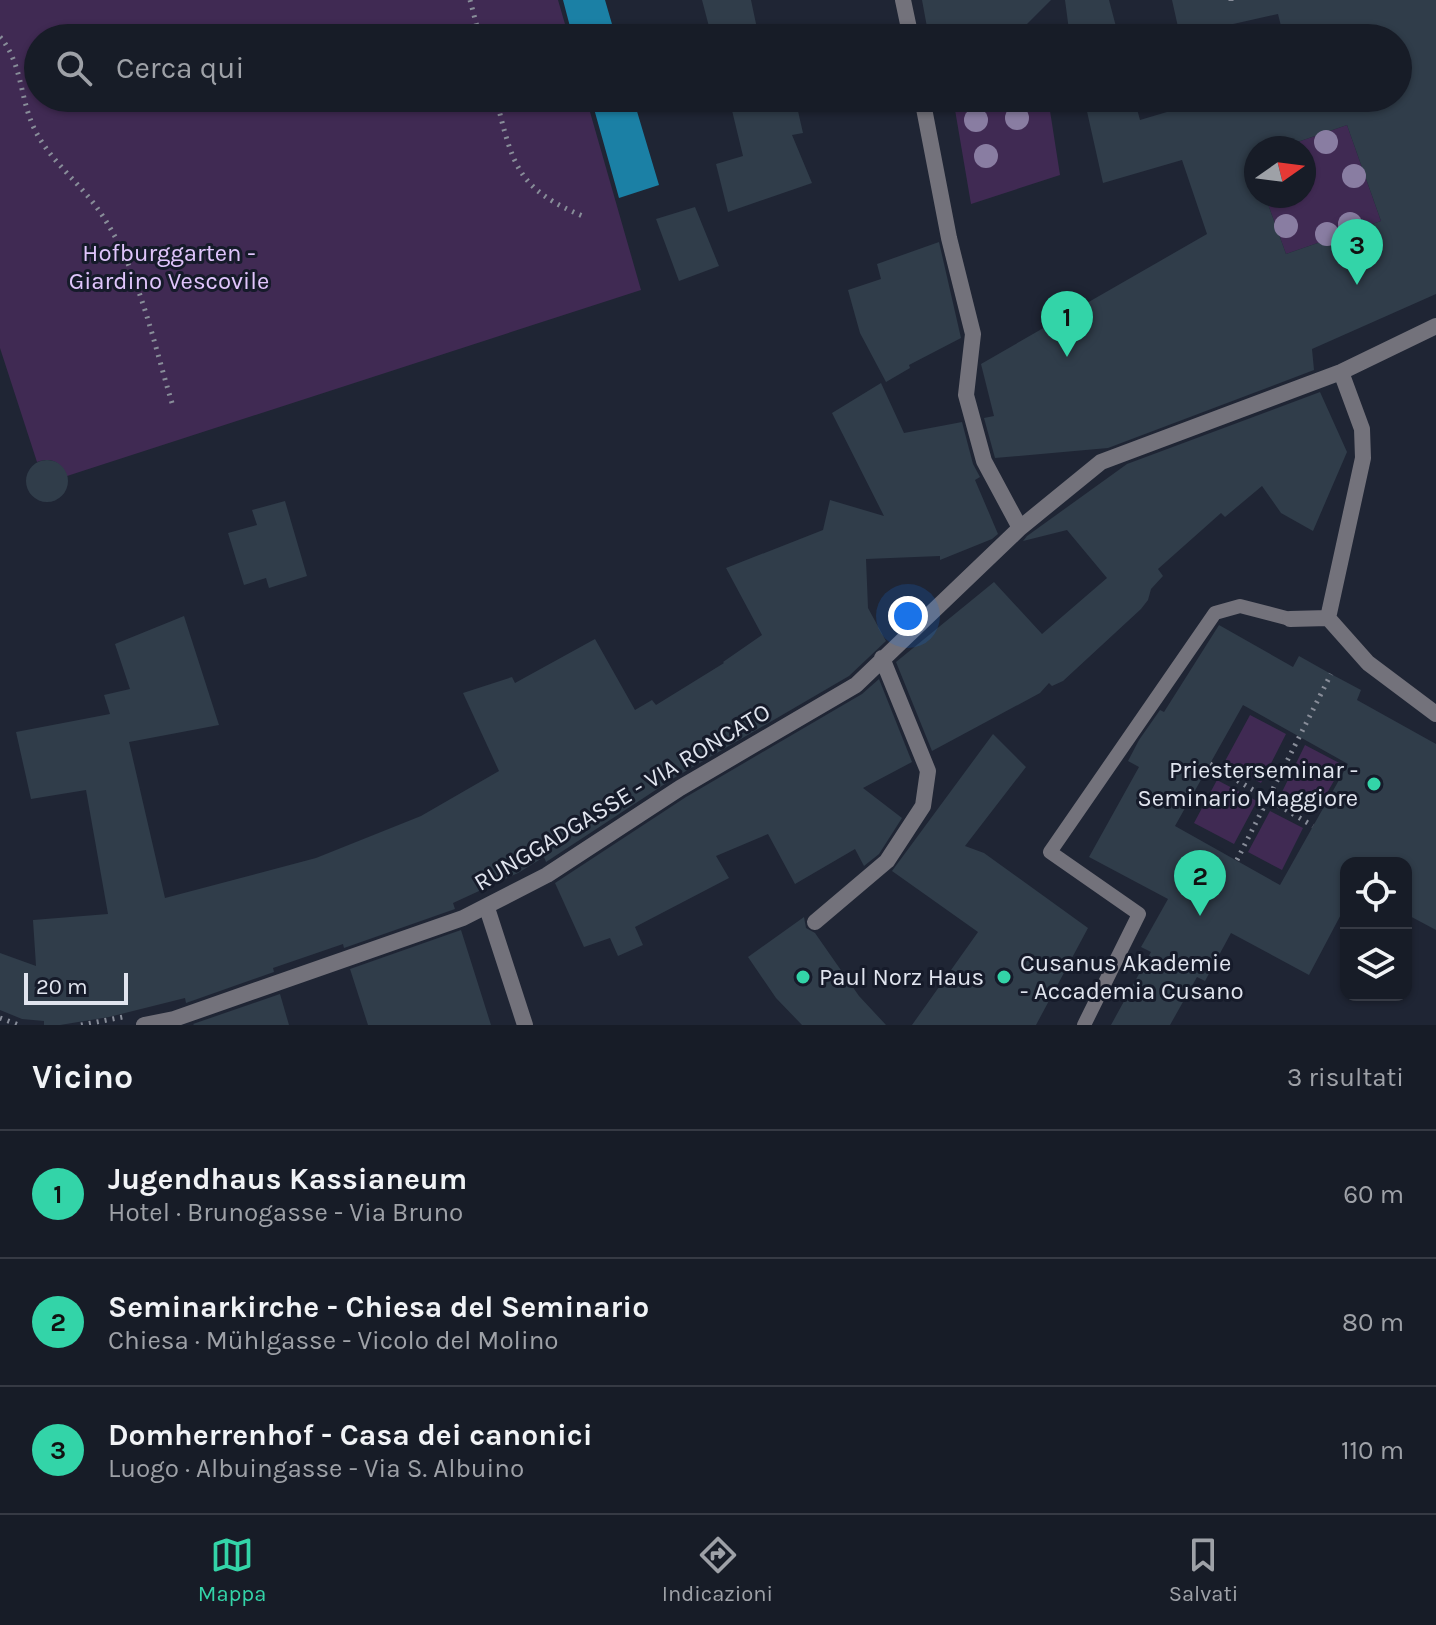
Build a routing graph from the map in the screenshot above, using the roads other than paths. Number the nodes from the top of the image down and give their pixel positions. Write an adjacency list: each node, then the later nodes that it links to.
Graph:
1 (903, 0): 2 (street)
2 (908, 24)
3 (925, 112): 6 (street)
4 (1436, 326): 5 (street, RUNGGADGASSE - VIA RONCATO)
5 (1341, 372): 6 (street, RUNGGADGASSE - VIA RONCATO); 7 (street)
6 (1020, 528): 9 (street, RUNGGADGASSE - VIA RONCATO)
7 (1328, 618): 8 (street); 10 (street)
8 (1290, 619): 15 (lane)
9 (882, 658): 11 (street, RUNGGADGASSE - VIA RONCATO); 12 (street)
10 (1436, 714)
11 (487, 908): 13 (street, RUNGGADGASSE - VIA RONCATO); 14 (street)
12 (815, 922)
13 (144, 1025)
14 (525, 1025)
15 (1084, 1025)

